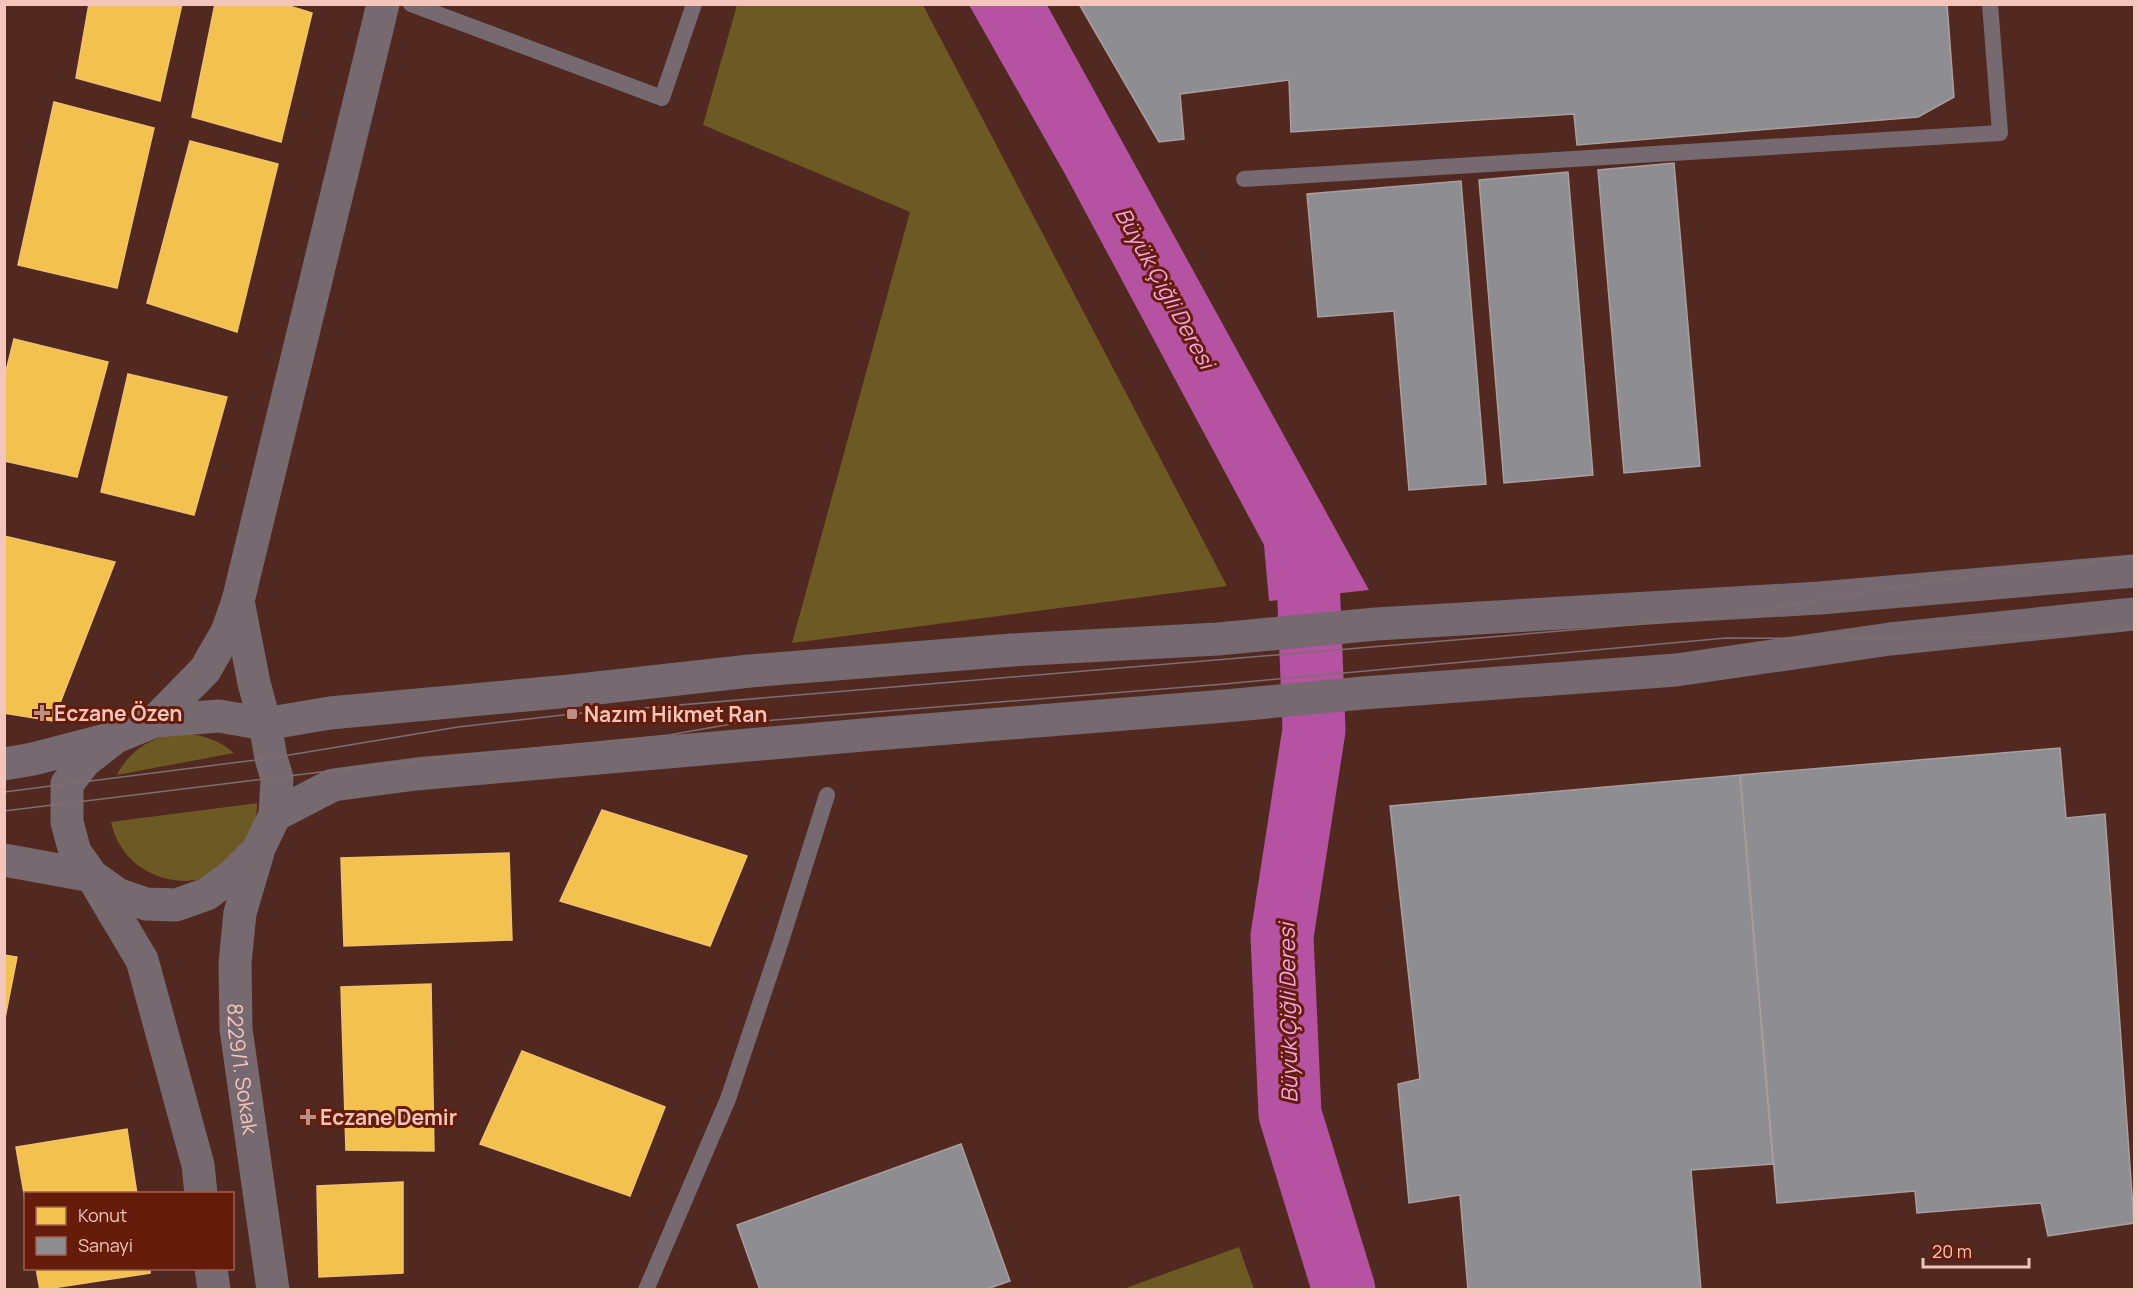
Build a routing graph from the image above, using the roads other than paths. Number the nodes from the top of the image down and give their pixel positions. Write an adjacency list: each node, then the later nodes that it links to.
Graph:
1 (384, 4): 7 (street)
2 (411, 4): 3 (lane)
3 (694, 4)
4 (1989, 4): 5 (lane)
5 (1244, 178)
6 (2134, 571): 10 (street)
7 (238, 601): 9 (street); 10 (street)
8 (2134, 614): 14 (street)
9 (156, 721): 10 (street); 11 (street)
10 (266, 724): 14 (street)
11 (116, 737): 12 (street); 17 (street)
12 (4, 764)
13 (827, 795): 22 (lane)
14 (274, 815): 15 (street)
15 (258, 850): 17 (street); 21 (street, 8229/1. Sokak)
16 (4, 860): 17 (street)
17 (92, 876): 18 (street)
18 (201, 1192)
19 (211, 1270): 20 (street)
20 (214, 1290)
21 (273, 1290)
22 (646, 1290)

